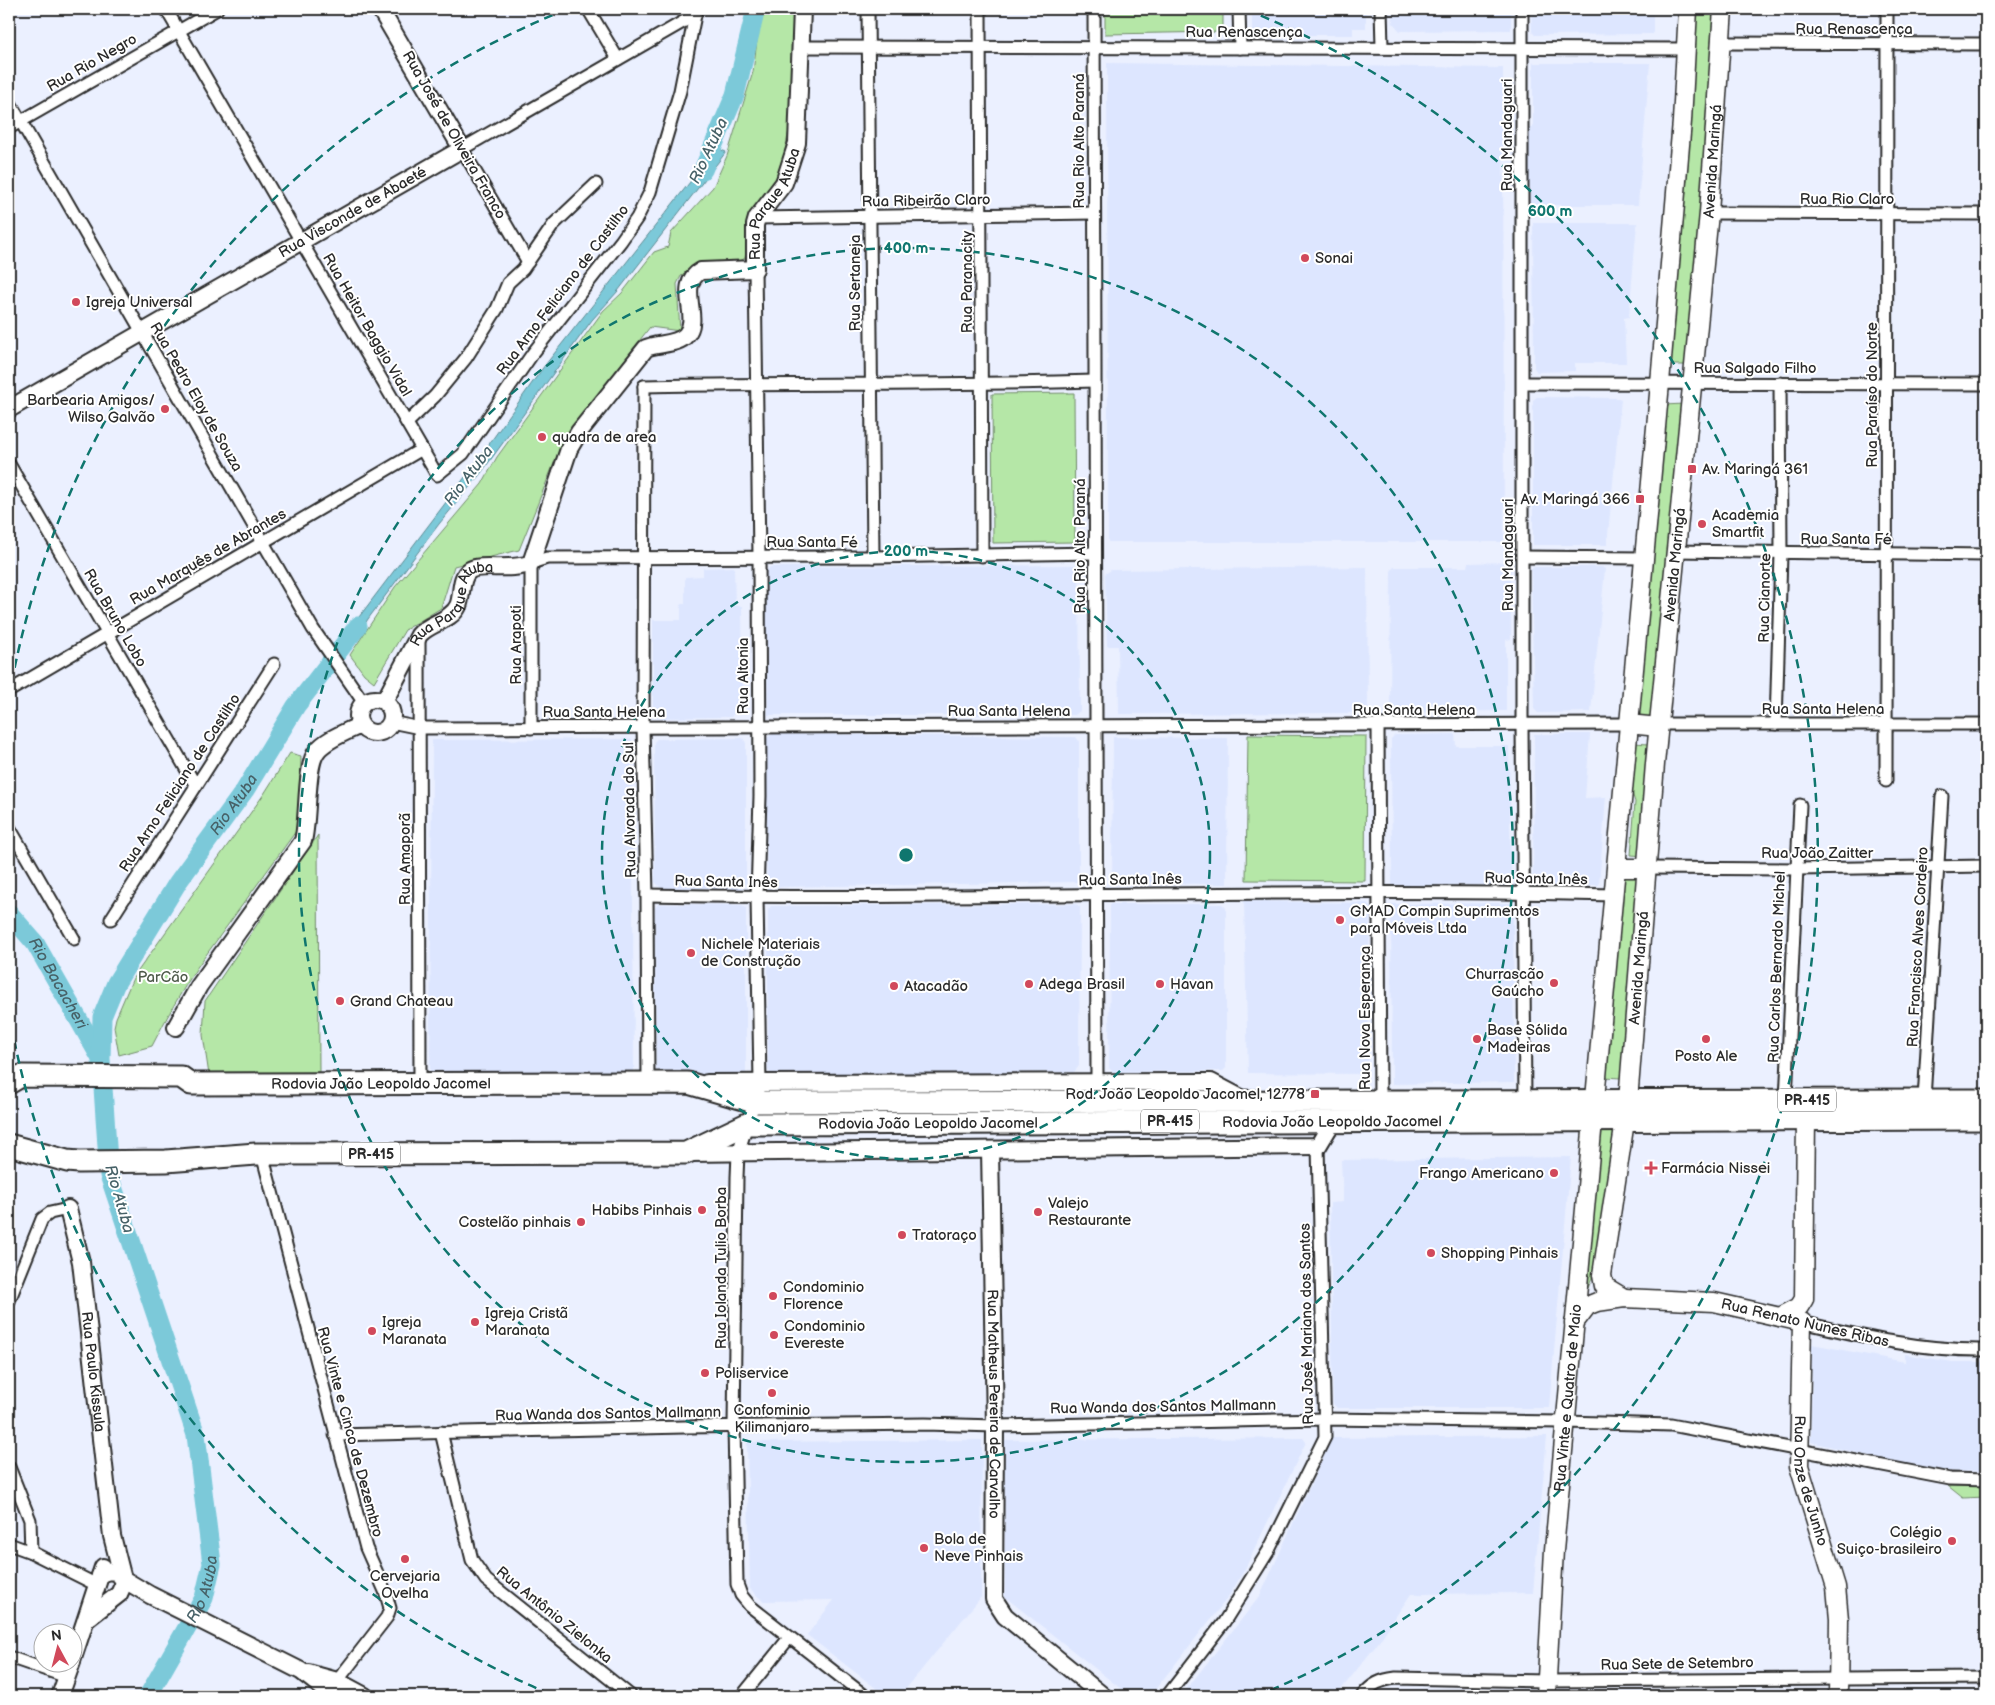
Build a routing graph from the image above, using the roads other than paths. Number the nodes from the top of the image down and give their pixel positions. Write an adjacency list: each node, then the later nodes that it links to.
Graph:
1 (166, 9): 16 (street, Rua Heitor Baggio Vidal)
2 (217, 9): 16 (street, Rua Rio Negro)
3 (380, 9): 32 (street, Rua José de Oliveira Franco)
4 (588, 9): 28 (street)
5 (802, 9): 22 (street, Rua Parque Atuba)
6 (868, 9): 20 (street, Rua Sertaneja)
7 (980, 9): 21 (street, Rua Paranacity)
8 (1094, 9): 23 (street, Rua Rio Alto Paraná)
9 (1239, 9): 25 (street)
10 (1381, 9): 24 (street)
11 (1522, 9): 26 (street, Rua Mandaguari)
12 (1688, 9): 27 (main road, Avenida Maringá)
13 (1722, 9): 17 (main road, Avenida Maringá)
14 (1887, 9): 18 (street, Rua Paraíso do Norte)
15 (695, 15): 28 (street, Rua Visconde de Abaeté); 61 (street, Rua Arno Feliciano de Castilho)
16 (179, 30): 30 (street, Rua Rio Negro); 41 (street, Rua Heitor Baggio Vidal)
17 (1721, 43): 18 (street, Rua Renascença); 35 (main road, Avenida Maringá)
18 (1887, 44): 19 (street, Rua Renascença); 38 (street, Rua Paraíso do Norte)
19 (1986, 44)
20 (867, 46): 21 (street, Rua Renascença); 22 (street, Rua Renascença); 39 (street, Rua Sertaneja)
21 (979, 46): 23 (street, Rua Renascença); 37 (street, Rua Paranacity)
22 (801, 47): 40 (street, Rua Parque Atuba)
23 (1094, 47): 25 (street, Rua Renascença); 34 (street, Rua Rio Alto Paraná)
24 (1382, 47): 25 (street, Rua Renascença); 26 (street, Rua Renascença)
25 (1240, 48)
26 (1522, 49): 27 (street, Rua Renascença); 50 (street, Rua Mandaguari)
27 (1686, 49): 51 (main road, Avenida Maringá)
28 (618, 60): 32 (street, Rua Visconde de Abaeté)
29 (9, 101): 30 (street, Rua Pedro Eloy de Souza)
30 (20, 122): 31 (street, Rua Rio Negro); 44 (street, Rua Pedro Eloy de Souza)
31 (9, 128)
32 (462, 149): 41 (street, Rua Visconde de Abaeté); 42 (street, Rua José de Oliveira Franco)
33 (596, 184): 42 (street)
34 (1094, 213): 37 (street, Rua Ribeirão Claro); 46 (street, Rua Rio Alto Paraná)
35 (1708, 213): 38 (street, Rua Rio Claro); 47 (main road, Avenida Maringá)
36 (1986, 214): 38 (street, Rua Rio Claro)
37 (982, 215): 39 (street, Rua Ribeirão Claro); 53 (street, Rua Paranacity)
38 (1887, 215): 48 (street, Rua Paraíso do Norte)
39 (869, 216): 40 (street, Rua Ribeirão Claro); 55 (street, Rua Sertaneja)
40 (758, 218): 43 (street, Rua Parque Atuba)
41 (301, 241): 44 (street, Rua Visconde de Abaeté); 58 (street, Rua Heitor Baggio Vidal)
42 (528, 262): 58 (street)
43 (755, 269): 45 (street, Rua Parque Atuba); 49 (street, Rua Altonia)
44 (142, 332): 57 (street, Rua Visconde de Abaeté); 62 (street, Rua Pedro Eloy de Souza)
45 (629, 367): 56 (street); 74 (street, Rua Parque Atuba)
46 (1094, 381): 53 (street); 64 (street, Rua Rio Alto Paraná)
47 (1694, 382): 51 (street, Rua Salgado Filho); 52 (street, Rua Salgado Filho); 63 (main road, Avenida Maringá)
48 (1886, 382): 52 (street, Rua Salgado Filho); 54 (street, Rua Salgado Filho); 66 (street, Rua Paraíso do Norte)
49 (758, 383): 55 (street); 56 (street); 69 (street, Rua Altonia)
50 (1524, 383): 51 (street, Rua Salgado Filho); 72 (street, Rua Mandaguari)
51 (1660, 383): 73 (main road, Avenida Maringá)
52 (1780, 383): 65 (street, Rua Cianorte)
53 (983, 384): 55 (street); 70 (street, Rua Paranacity)
54 (1986, 384)
55 (870, 385): 71 (street, Rua Sertaneja)
56 (644, 386): 68 (street, Rua Alvorada do Sul)
57 (9, 409)
58 (407, 424): 59 (street, Rua Heitor Baggio Vidal)
59 (422, 449): 61 (street, Rua Heitor Baggio Vidal); 62 (street, Rua Marquês de Abrantes)
60 (9, 464): 75 (street, Rua Bruno Lobo)
61 (437, 475)
62 (263, 542): 75 (street, Rua Marquês de Abrantes); 80 (street, Rua Pedro Eloy de Souza)
63 (1675, 551): 65 (street, Rua Santa Fé); 89 (main road, Avenida Maringá)
64 (1095, 553): 70 (street, Rua Santa Fé); 90 (street, Rua Rio Alto Paraná)
65 (1781, 554): 66 (street, Rua Santa Fé); 83 (street, Rua Cianorte)
66 (1888, 554): 67 (street, Rua Santa Fé); 84 (street, Rua Paraíso do Norte)
67 (1986, 554)
68 (644, 556): 69 (street, Rua Santa Fé); 74 (street, Rua Santa Fé); 91 (street, Rua Alvorada do Sul)
69 (759, 556): 71 (street, Rua Santa Fé); 92 (street, Rua Altonia)
70 (982, 556): 71 (street, Rua Santa Fé)
71 (873, 557)
72 (1523, 557): 73 (street); 88 (street, Rua Mandaguari)
73 (1644, 558): 82 (main road, Avenida Maringá)
74 (531, 563): 76 (street, Rua Parque Atuba); 94 (street, Rua Arapoti)
75 (107, 634): 78 (street, Rua Marquês de Abrantes); 96 (street, Rua Bruno Lobo)
76 (418, 635): 79 (street, Rua Parque Atuba); 93 (street, Rua Amaporã)
77 (274, 664): 96 (street, Rua Arno Feliciano de Castilho)
78 (9, 691)
79 (384, 702): 80 (street); 81 (street)
80 (364, 703): 86 (street)
81 (391, 722): 86 (street); 93 (street, Rua Santa Helena)
82 (1628, 724): 88 (street, Rua Santa Helena); 89 (main road); 102 (main road, Avenida Maringá)
83 (1776, 724): 84 (street, Rua Santa Helena); 89 (street, Rua Santa Helena)
84 (1888, 724): 85 (street, Rua Santa Helena); 95 (street, Rua Paraíso do Norte)
85 (1986, 724)
86 (360, 725): 113 (street)
87 (1378, 725): 88 (street, Rua Santa Helena); 90 (street, Rua Santa Helena); 105 (street, Rua Nova Esperança)
88 (1522, 725): 106 (street, Rua Mandaguari)
89 (1659, 725): 103 (main road, Avenida Maringá)
90 (1095, 726): 92 (street, Rua Santa Helena); 109 (street, Rua Rio Alto Paraná)
91 (643, 727): 92 (street, Rua Santa Helena); 94 (street, Rua Santa Helena); 107 (street, Rua Alvorada do Sul)
92 (758, 727): 110 (street, Rua Altonia)
93 (420, 728): 94 (street, Rua Santa Helena); 117 (street, Rua Amaporã)
94 (531, 728)
95 (1886, 781)
96 (196, 786): 111 (street, Rua Arno Feliciano de Castilho)
97 (1942, 796): 101 (street, Rua Francisco Alves Cordeiro)
98 (1800, 805): 104 (street, Rua Carlos Bernardo Michel)
99 (9, 827): 112 (street)
100 (1986, 866): 101 (street, Rua João Zaitter)
101 (1938, 867): 104 (street, Rua João Zaitter); 120 (street, Rua Francisco Alves Cordeiro)
102 (1617, 868): 103 (main road); 108 (main road, Avenida Maringá)
103 (1648, 868): 104 (street, Rua João Zaitter); 126 (main road, Avenida Maringá)
104 (1797, 869): 119 (street, Rua Carlos Bernardo Michel)
105 (1380, 893): 106 (street, Rua Santa Inês); 109 (street, Rua Santa Inês); 124 (street, Rua Nova Esperança)
106 (1523, 893): 108 (street, Rua Santa Inês); 122 (street, Rua Mandaguari)
107 (647, 895): 110 (street, Rua Santa Inês); 115 (street, Rua Alvorada do Sul)
108 (1614, 895): 125 (main road, Avenida Maringá)
109 (1096, 896): 110 (street, Rua Santa Inês); 116 (street, Rua Rio Alto Paraná)
110 (757, 898): 118 (street, Rua Altonia)
111 (111, 918)
112 (74, 939)
113 (176, 1027)
114 (9, 1083): 117 (highway, Rodovia João Leopoldo Jacomel)
115 (648, 1083): 117 (highway, Rodovia João Leopoldo Jacomel); 118 (highway, Rodovia João Leopoldo Jacomel / PR-415)
116 (1097, 1083): 118 (street, Rodovia João Leopoldo Jacomel); 123 (street, Rodovia João Leopoldo Jacomel)
117 (420, 1084)
118 (757, 1093): 123 (highway, Rodovia João Leopoldo Jacomel / PR-415); 130 (street, Rua Iolanda Tulio Borba)
119 (1786, 1100): 120 (highway, Rodovia João Leopoldo Jacomel / PR-415); 126 (highway, Rodovia João Leopoldo Jacomel / PR-415)
120 (1924, 1100): 121 (highway, Rodovia João Leopoldo Jacomel / PR-415)
121 (1986, 1100)
122 (1525, 1101): 124 (highway, Rodovia João Leopoldo Jacomel / PR-415); 125 (highway, Rodovia João Leopoldo Jacomel / PR-415)
123 (1250, 1102): 124 (highway, Rodovia João Leopoldo Jacomel / PR-415)
124 (1380, 1102)
125 (1595, 1110): 126 (highway, Rodovia João Leopoldo Jacomel / PR-415); 129 (highway, Rodovia João Leopoldo Jacomel / PR-415); 142 (main road, Rua Vinte e Quatro de Maio)
126 (1626, 1110): 127 (highway, Rodovia João Leopoldo Jacomel / PR-415); 138 (main road)
127 (1806, 1119): 128 (highway, Rodovia João Leopoldo Jacomel / PR-415); 140 (main road)
128 (1986, 1119)
129 (1333, 1121): 130 (highway, Rodovia João Leopoldo Jacomel / PR-415); 132 (street)
130 (747, 1124): 134 (street, Rua Iolanda Tulio Borba); 136 (highway, Rodovia João Leopoldo Jacomel / PR-415)
131 (9, 1145): 135 (highway, Rodovia João Leopoldo Jacomel / PR-415)
132 (1318, 1146): 133 (street, Rodovia João Leopoldo Jacomel); 144 (street, Rua José Mariano dos Santos)
133 (990, 1150): 134 (street, Rodovia João Leopoldo Jacomel); 147 (street, Rua Matheus Pereira de Carvalho)
134 (738, 1153): 136 (street, Rodovia João Leopoldo Jacomel); 146 (street, Rua Iolanda Tulio Borba)
135 (262, 1154): 136 (highway, Rodovia João Leopoldo Jacomel / PR-415); 149 (street, Rua Vinte e Cinco de Dezembro)
136 (686, 1154)
137 (68, 1208): 139 (street); 153 (street, Rua Paulo Kissula)
138 (1624, 1298): 140 (main road, Rua Renato Nunes Ribas); 142 (main road, Rua Renato Nunes Ribas)
139 (9, 1301)
140 (1780, 1317): 141 (main road, Rua Renato Nunes Ribas)
141 (1802, 1322): 143 (street, Rua Renato Nunes Ribas); 150 (main road, Rua Onze de Junho)
142 (1574, 1324): 145 (main road, Rua Vinte e Quatro de Maio)
143 (1986, 1350)
144 (1323, 1419): 145 (street, Rua Wanda dos Santos Mallmann); 147 (street, Rua Wanda dos Santos Mallmann); 177 (street, Rua José Mariano dos Santos)
145 (1566, 1422): 150 (street, Rua Wanda dos Santos Mallmann); 168 (main road, Rua Vinte e Quatro de Maio)
146 (734, 1426): 147 (street, Rua Wanda dos Santos Mallmann); 148 (street, Rua Wanda dos Santos Mallmann); 162 (street, Rua Iolanda Tulio Borba)
147 (995, 1426): 176 (street, Rua Matheus Pereira de Carvalho)
148 (441, 1432): 149 (street, Rua Wanda dos Santos Mallmann); 173 (street, Rua Antônio Zielonka)
149 (335, 1435): 169 (street, Rua Vinte e Cinco de Dezembro)
150 (1800, 1450): 152 (street, Rua Wanda dos Santos Mallmann); 166 (main road, Rua Onze de Junho)
151 (9, 1467): 155 (street)
152 (1986, 1480)
153 (112, 1536): 156 (street, Rua Paulo Kissula); 157 (street, Rua Paulo Kissula)
154 (9, 1544): 155 (street)
155 (31, 1552): 157 (street)
156 (123, 1579): 157 (street); 158 (street); 159 (street)
157 (98, 1580): 158 (street); 160 (street, Rua Paulo Kissula)
158 (115, 1596): 159 (street); 160 (street)
159 (155, 1597): 169 (street)
160 (87, 1619): 161 (street, Rua Paulo Kissula)
161 (82, 1633)
162 (789, 1638): 174 (street); 175 (street, Rua Iolanda Tulio Borba)
163 (9, 1657): 164 (street)
164 (32, 1661)
165 (68, 1672): 171 (street, Rua Paulo Kissula)
166 (1840, 1678): 167 (street, Rua Sete de Setembro); 168 (street, Rua Sete de Setembro); 178 (main road, Rua Onze de Junho)
167 (1986, 1678)
168 (1547, 1688): 170 (street, Rua Sete de Setembro)
169 (331, 1692): 172 (street)
170 (1366, 1692)
171 (60, 1696)
172 (365, 1696)
173 (630, 1696)
174 (742, 1696)
175 (865, 1696)
176 (1103, 1696)
177 (1167, 1696)
178 (1838, 1696)

